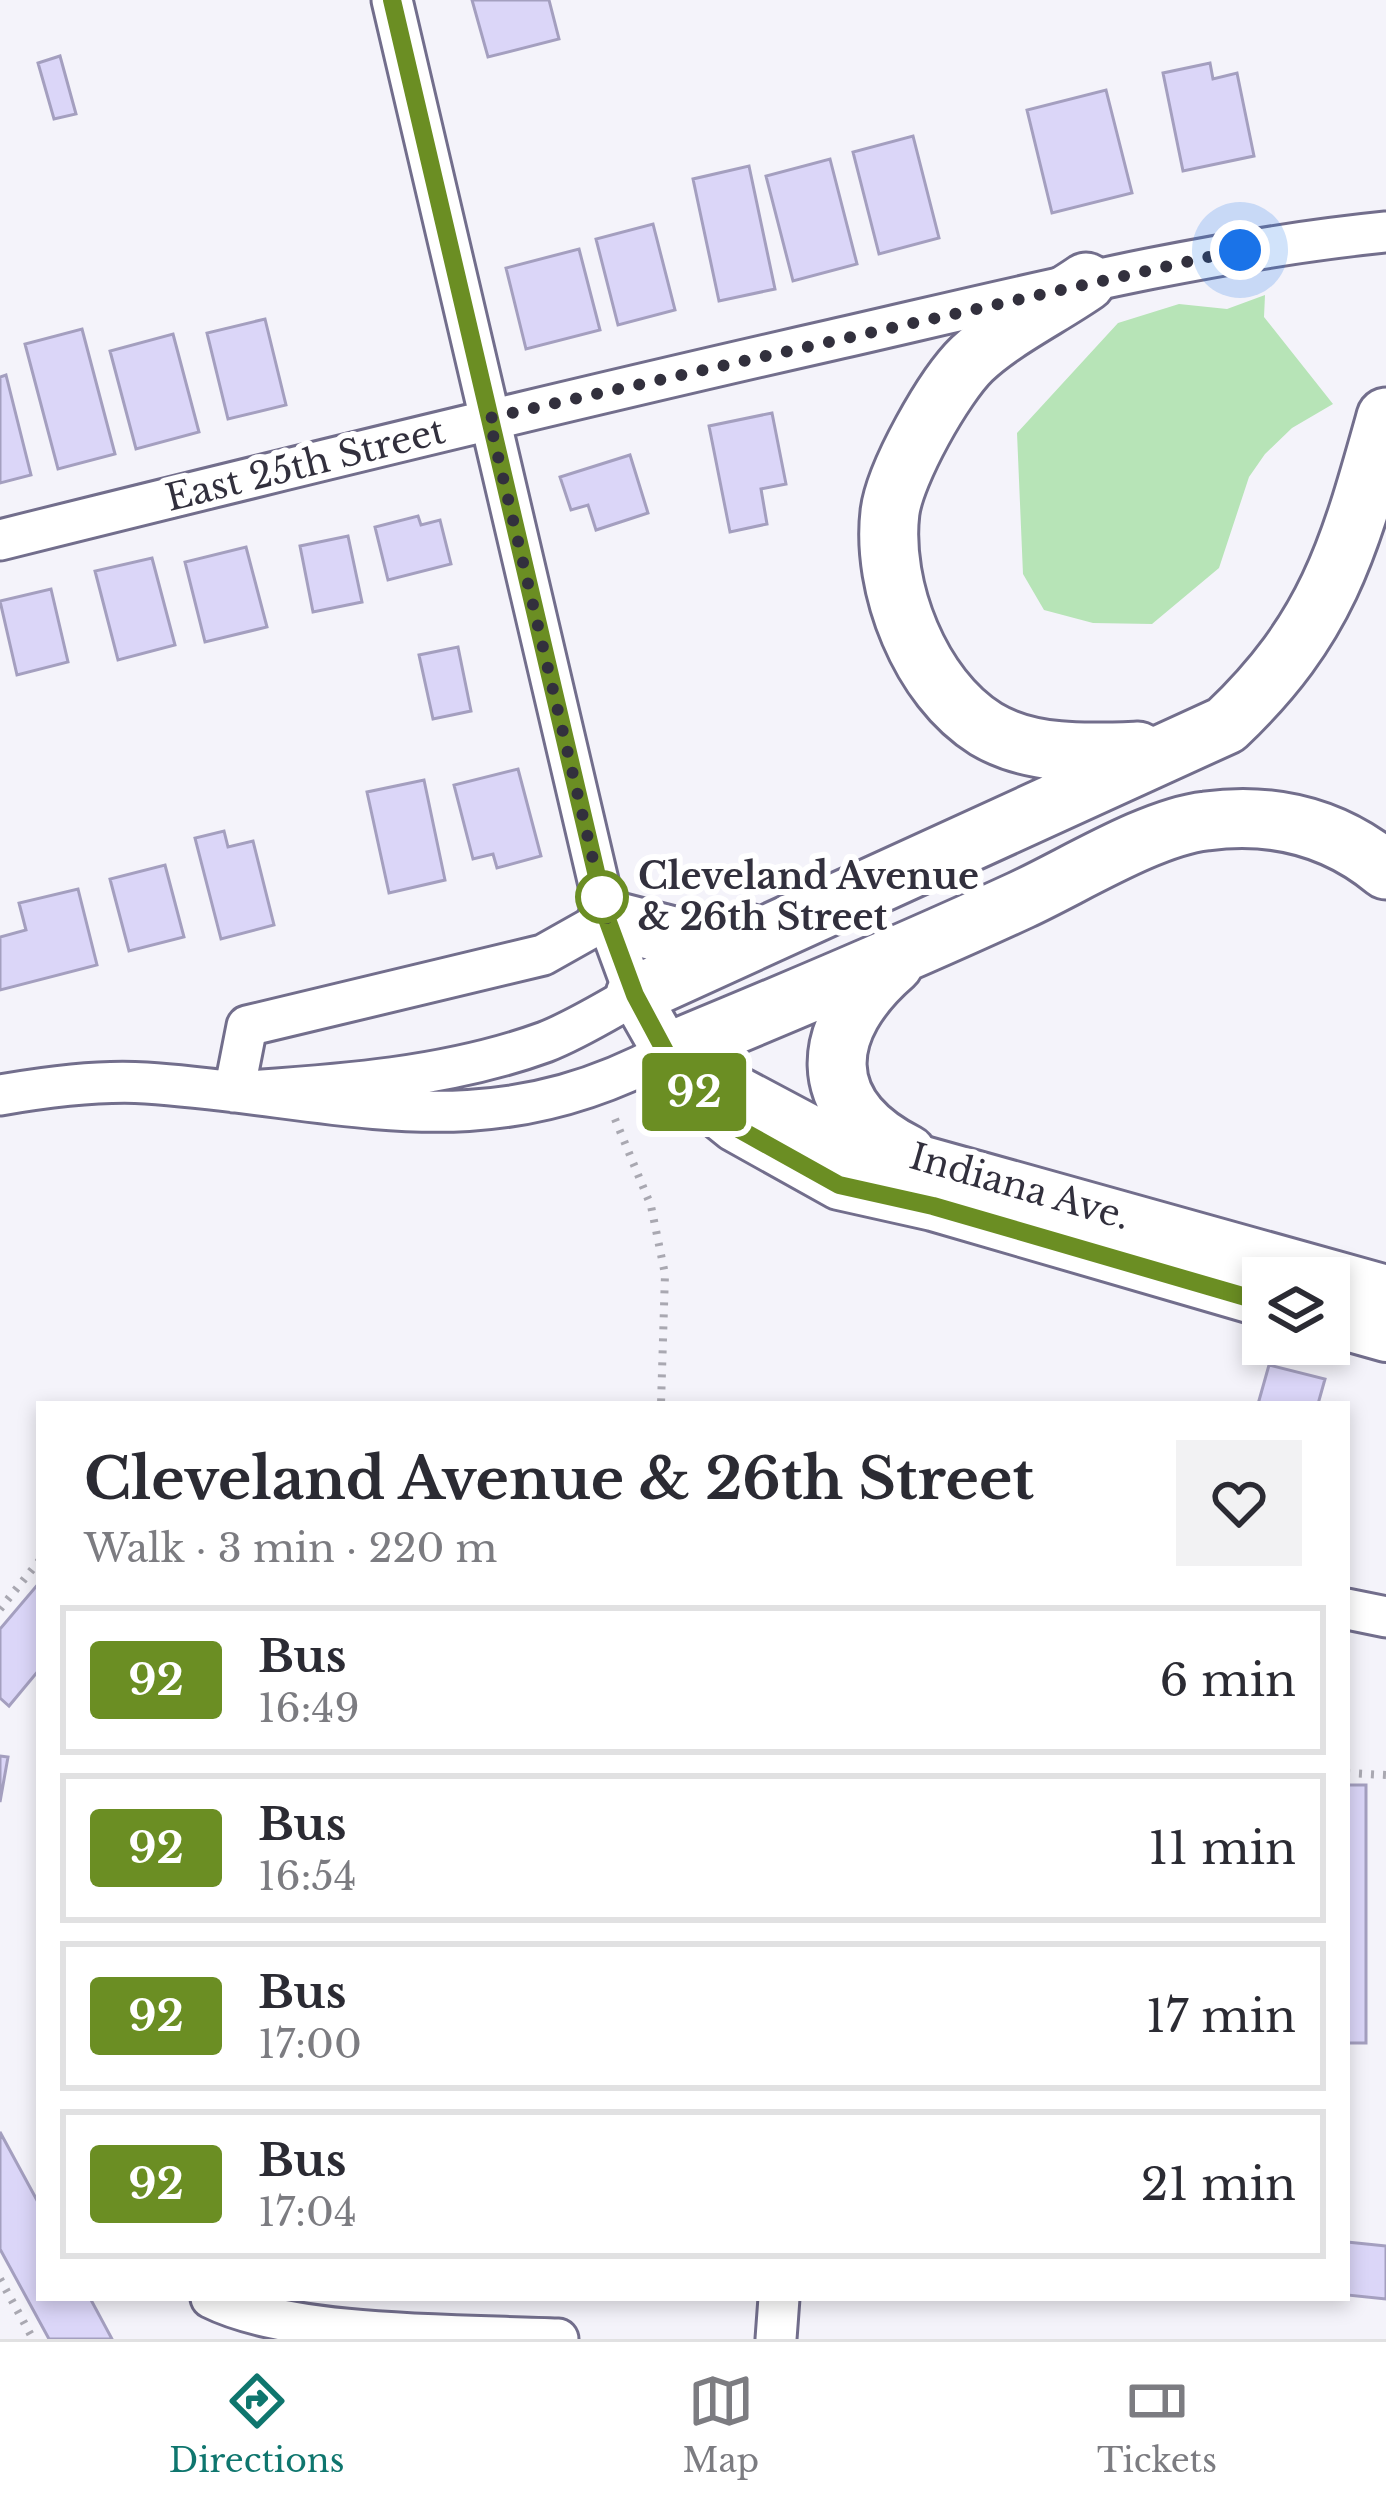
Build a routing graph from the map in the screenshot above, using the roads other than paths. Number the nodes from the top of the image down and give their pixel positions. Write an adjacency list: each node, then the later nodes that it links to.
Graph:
1 (392, 0): 5 (street)
2 (1386, 232): 3 (street, East 25th Street)
3 (1086, 282): 5 (street, East 25th Street); 7 (highway)
4 (1386, 417): 7 (highway)
5 (489, 418): 6 (street, East 25th Street); 10 (street)
6 (0, 540)
7 (1167, 750): 9 (highway)
8 (1386, 871): 11 (highway)
9 (804, 917): 10 (highway); 12 (highway)
10 (607, 919): 12 (street); 14 (street)
11 (906, 954): 13 (highway); 16 (highway)
12 (635, 995): 13 (main road, Indiana Ave.); 14 (street)
13 (666, 1053): 14 (street); 16 (main road, Indiana Ave.); 18 (main road, Indiana Ave.)
14 (234, 1092): 15 (street)
15 (0, 1095)
16 (908, 1154): 17 (main road, Indiana Ave.)
17 (1386, 1290)
18 (1242, 1296)
19 (1350, 1327): 20 (main road)
20 (1386, 1337)
21 (1350, 1610): 22 (street)
22 (1386, 1617)
23 (217, 2301): 25 (street)
24 (778, 2301): 26 (street)
25 (558, 2339)
26 (776, 2339)

